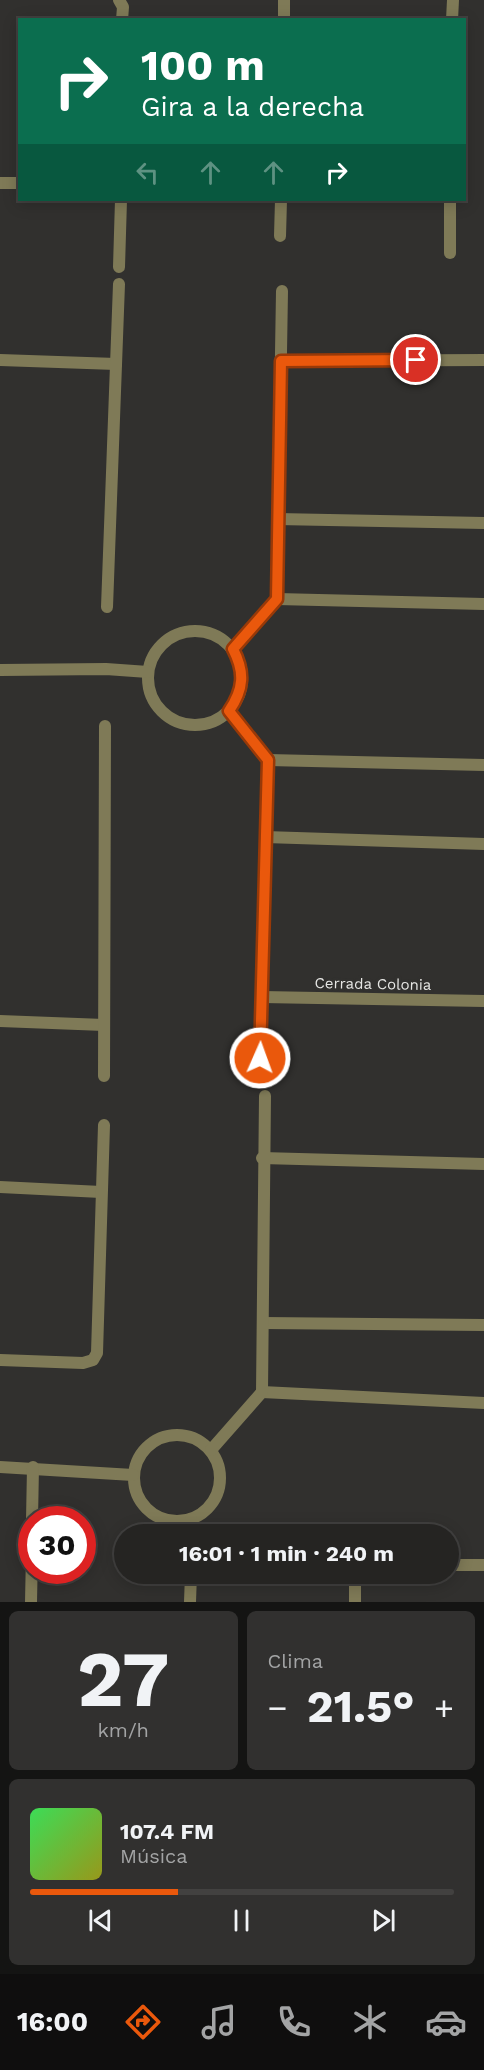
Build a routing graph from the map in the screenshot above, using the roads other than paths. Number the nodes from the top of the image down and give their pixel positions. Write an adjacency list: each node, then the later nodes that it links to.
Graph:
1 (119, 0): 4 (street)
2 (284, 0): 5 (street)
3 (453, 0): 6 (street)
4 (122, 18)
5 (284, 18)
6 (452, 18)
7 (0, 183): 8 (street)
8 (18, 183)
9 (121, 201): 14 (street)
10 (281, 201): 12 (street)
11 (450, 201): 13 (street)
12 (280, 236)
13 (450, 253)
14 (119, 267)
15 (119, 284): 20 (street)
16 (282, 291): 19 (street)
17 (0, 360): 20 (street)
18 (484, 360): 19 (street)
19 (281, 361): 21 (street)
20 (116, 364): 25 (street)
21 (277, 519): 22 (street); 23 (street)
22 (484, 523)
23 (277, 599): 24 (street); 26 (street)
24 (484, 604)
25 (107, 607)
26 (233, 649): 28 (street); 29 (street)
27 (0, 670): 28 (street)
28 (148, 672): 29 (street)
29 (229, 711): 31 (street)
30 (105, 726): 38 (street)
31 (268, 760): 32 (street); 33 (street)
32 (484, 765)
33 (265, 837): 34 (street); 35 (street)
34 (484, 844)
35 (262, 997): 36 (street, Cerrada Colonia); 39 (street)
36 (484, 1001)
37 (0, 1021): 38 (street)
38 (104, 1025): 40 (street)
39 (260, 1058)
40 (104, 1076)
41 (264, 1096): 43 (street)
42 (104, 1125): 46 (street)
43 (262, 1158): 44 (street); 47 (street)
44 (484, 1164)
45 (0, 1187): 46 (street)
46 (101, 1192): 49 (street)
47 (263, 1323): 48 (street); 50 (street)
48 (484, 1325)
49 (0, 1360)
50 (262, 1392): 51 (street); 52 (street)
51 (484, 1403)
52 (211, 1450): 55 (street); 57 (street)
53 (0, 1467): 54 (street)
54 (33, 1467): 55 (street); 56 (street)
55 (133, 1475): 57 (street)
56 (32, 1506)
57 (191, 1519): 58 (street)
58 (191, 1524)
59 (459, 1565): 60 (street)
60 (484, 1565)
61 (31, 1584): 64 (street)
62 (190, 1584): 65 (street)
63 (355, 1584): 66 (street)
64 (31, 1602)
65 (190, 1602)
66 (355, 1602)

